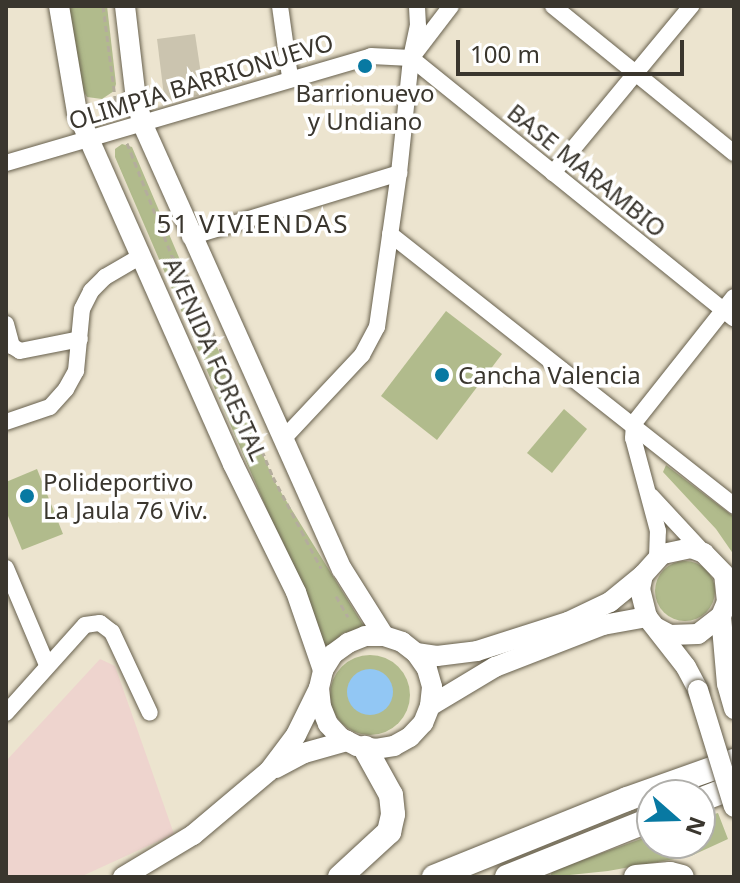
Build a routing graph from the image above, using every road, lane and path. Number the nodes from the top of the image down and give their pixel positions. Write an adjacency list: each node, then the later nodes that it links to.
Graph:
1 (59, 6): 14 (main road, AVENIDA FORESTAL)
2 (103, 6): 13 (path)
3 (125, 6): 12 (main road, AVENIDA FORESTAL)
4 (280, 6): 11 (street)
5 (417, 6): 9 (street)
6 (451, 6): 9 (street)
7 (553, 6): 10 (street)
8 (691, 6): 10 (street)
9 (411, 58): 11 (street, OLIMPIA BARRIONUEVO); 17 (street); 18 (street, BASE MARAMBIO)
10 (635, 72): 15 (street); 18 (street)
11 (290, 77): 12 (street, OLIMPIA BARRIONUEVO)
12 (143, 125): 13 (street, OLIMPIA BARRIONUEVO); 20 (main road, AVENIDA FORESTAL)
13 (123, 131): 14 (street, OLIMPIA BARRIONUEVO); 34 (path)
14 (90, 141): 16 (street, OLIMPIA BARRIONUEVO); 21 (main road, AVENIDA FORESTAL)
15 (734, 153)
16 (6, 163)
17 (399, 173): 19 (street); 20 (street)
18 (553, 173): 23 (street, BASE MARAMBIO)
19 (390, 234): 27 (street); 28 (street)
20 (190, 237): 28 (main road, AVENIDA FORESTAL)
21 (141, 256): 25 (street); 44 (main road, AVENIDA FORESTAL)
22 (734, 297): 23 (street)
23 (728, 315): 27 (street)
24 (6, 324): 25 (street)
25 (80, 339): 26 (street)
26 (6, 422)
27 (634, 423): 29 (street); 30 (street)
28 (284, 438): 34 (main road, AVENIDA FORESTAL)
29 (651, 496): 31 (street); 32 (street)
30 (734, 506)
31 (704, 553): 32 (main road); 36 (main road)
32 (657, 557): 35 (main road)
33 (6, 568): 43 (street)
34 (334, 573): 41 (main road, AVENIDA FORESTAL)
35 (643, 575): 40 (main road); 42 (main road)
36 (729, 577): 38 (main road)
37 (333, 590): 39 (path)
38 (721, 616): 40 (main road); 46 (main road)
39 (348, 617)
40 (652, 622): 45 (main road); 52 (main road, bridge)
41 (384, 636): 42 (main road); 44 (main road)
42 (416, 653): 45 (main road)
43 (47, 665): 47 (street); 48 (street)
44 (321, 679): 49 (main road); 51 (main road)
45 (430, 706): 49 (main road)
46 (734, 709)
47 (6, 713)
48 (150, 713)
49 (356, 744): 51 (main road); 55 (highway)
50 (734, 761): 56 (highway)
51 (269, 771): 54 (main road)
52 (734, 807)
53 (636, 825): 57 (highway)
54 (123, 877)
55 (340, 877)
56 (434, 877)
57 (507, 877)
58 (636, 877): 59 (highway)
59 (682, 877)

